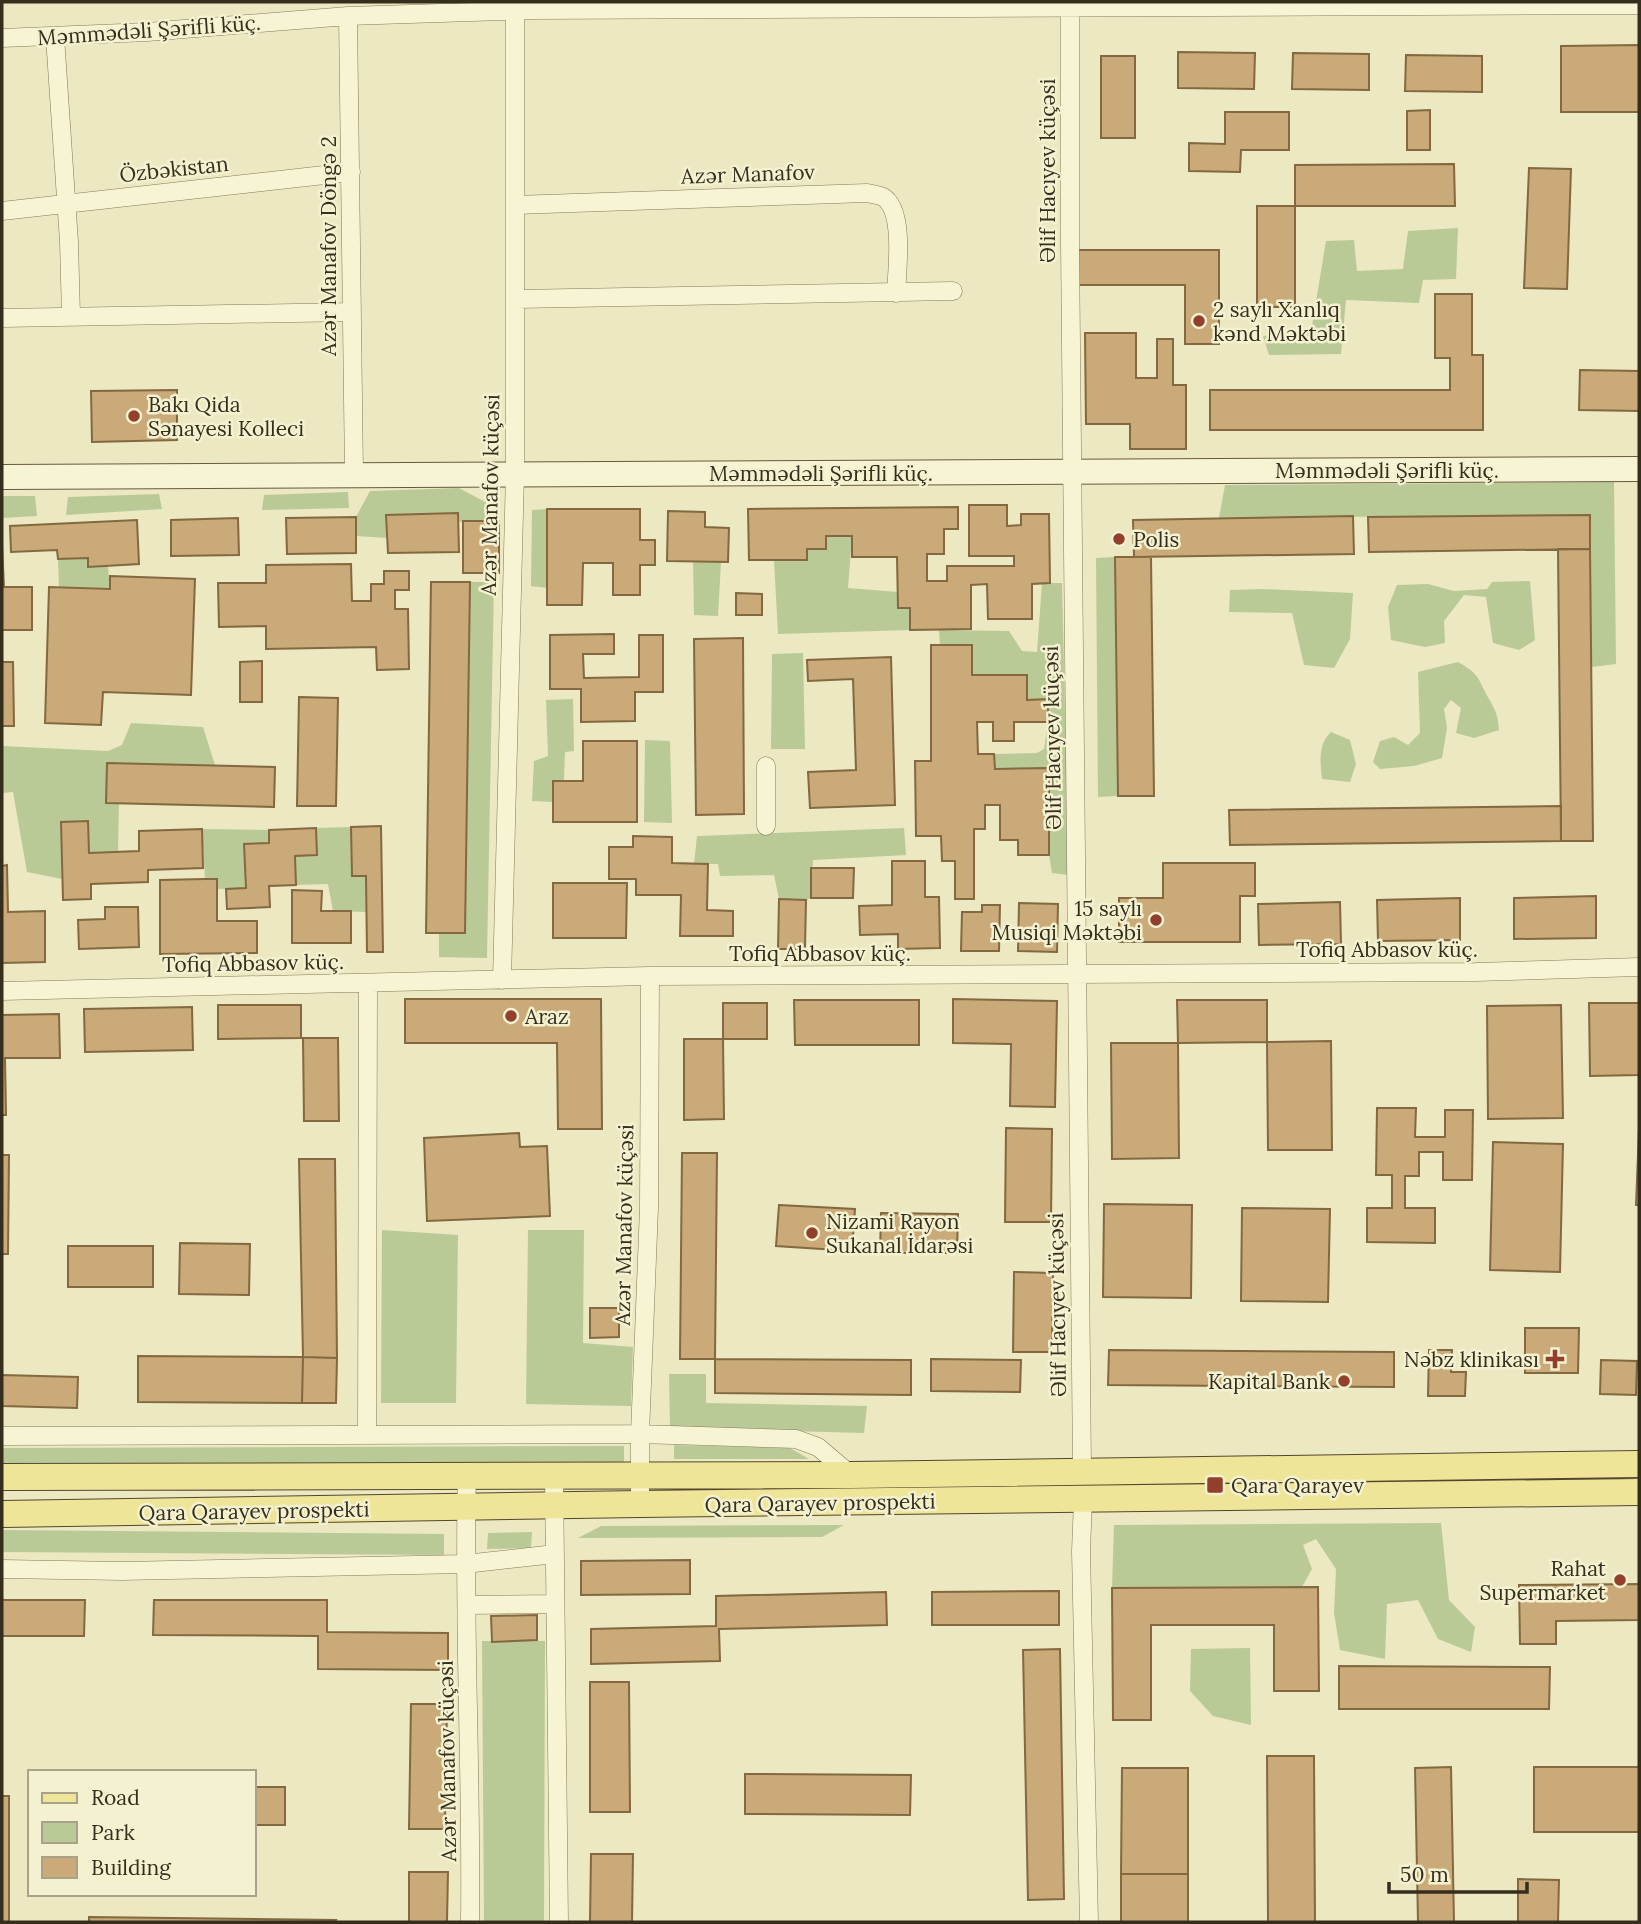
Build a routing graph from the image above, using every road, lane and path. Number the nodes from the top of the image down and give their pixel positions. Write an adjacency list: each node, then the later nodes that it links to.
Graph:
1 (1639, 5): 3 (street, Məmmədəli Şərifli küç.)
2 (673, 6): 3 (street, Məmmədəli Şərifli küç.); 4 (street, Məmmədəli Şərifli küç.)
3 (1070, 6): 19 (street, Əlif Hacıyev küçəsi)
4 (525, 8): 5 (street, Məmmədəli Şərifli küç.); 10 (street, Azər Manafov küçəsi)
5 (348, 16): 6 (street, Məmmədəli Şərifli küç.); 8 (street, Azər Manafov Döngə 2)
6 (55, 37): 7 (street, Məmmədəli Şərifli küç.); 9 (street)
7 (2, 38)
8 (351, 172): 9 (street, Özbəkistan); 15 (street, Azər Manafov Döngə 2)
9 (66, 204): 11 (street, Özbəkistan); 16 (street)
10 (515, 205): 13 (street, Azər Manafov); 14 (street, Azər Manafov küçəsi)
11 (2, 211)
12 (953, 291): 13 (street)
13 (896, 292): 14 (street)
14 (516, 299): 20 (street, Azər Manafov küçəsi)
15 (350, 313): 16 (street); 21 (street, Azər Manafov Döngə 2)
16 (71, 316): 17 (street)
17 (2, 317)
18 (1639, 469): 19 (street, Məmmədəli Şərifli küç.)
19 (1072, 472): 20 (street, Məmmədəli Şərifli küç.); 26 (street, Əlif Hacıyev küçəsi)
20 (515, 474): 21 (street, Məmmədəli Şərifli küç.); 28 (street, Azər Manafov küçəsi)
21 (354, 475): 22 (street, Məmmədəli Şərifli küç.)
22 (2, 477)
23 (766, 766): 24 (street)
24 (766, 826)
25 (1639, 967): 26 (street, Tofiq Abbasov küç.)
26 (1076, 974): 27 (street, Tofiq Abbasov küç.); 35 (street, Əlif Hacıyev küçəsi)
27 (650, 976): 28 (street, Tofiq Abbasov küç.); 32 (street, Azər Manafov küçəsi)
28 (502, 980): 29 (street, Tofiq Abbasov küç.)
29 (369, 983): 30 (street, Tofiq Abbasov küç.); 31 (street)
30 (2, 991)
31 (367, 1433): 32 (street); 33 (street)
32 (640, 1434): 37 (street, Azər Manafov küçəsi); 39 (street)
33 (2, 1436)
34 (1639, 1464): 35 (main road, Qara Qarayev prospekti)
35 (1082, 1470): 39 (main road, Qara Qarayev prospekti)
36 (467, 1474): 38 (main road, Qara Qarayev prospekti); 40 (main road, Qara Qarayev prospekti); 45 (street, Azər Manafov küçəsi)
37 (639, 1474): 38 (main road, Qara Qarayev prospekti); 39 (main road, Qara Qarayev prospekti); 43 (street, Azər Manafov küçəsi)
38 (554, 1475): 44 (street)
39 (851, 1475)
40 (2, 1477)
41 (1639, 1492): 42 (main road, Qara Qarayev prospekti)
42 (1083, 1500): 43 (main road, Qara Qarayev prospekti); 54 (street)
43 (640, 1504): 44 (main road, Qara Qarayev prospekti)
44 (555, 1506): 45 (main road, Qara Qarayev prospekti); 47 (street)
45 (466, 1507): 46 (main road, Qara Qarayev prospekti); 48 (street, Azər Manafov küçəsi)
46 (2, 1514)
47 (555, 1554): 48 (street); 50 (street)
48 (465, 1564): 49 (street); 51 (street, Azər Manafov küçəsi)
49 (2, 1569)
50 (555, 1604): 51 (street); 53 (street)
51 (467, 1605): 52 (street, Azər Manafov küçəsi)
52 (471, 1922)
53 (559, 1922)
54 (1089, 1922)

